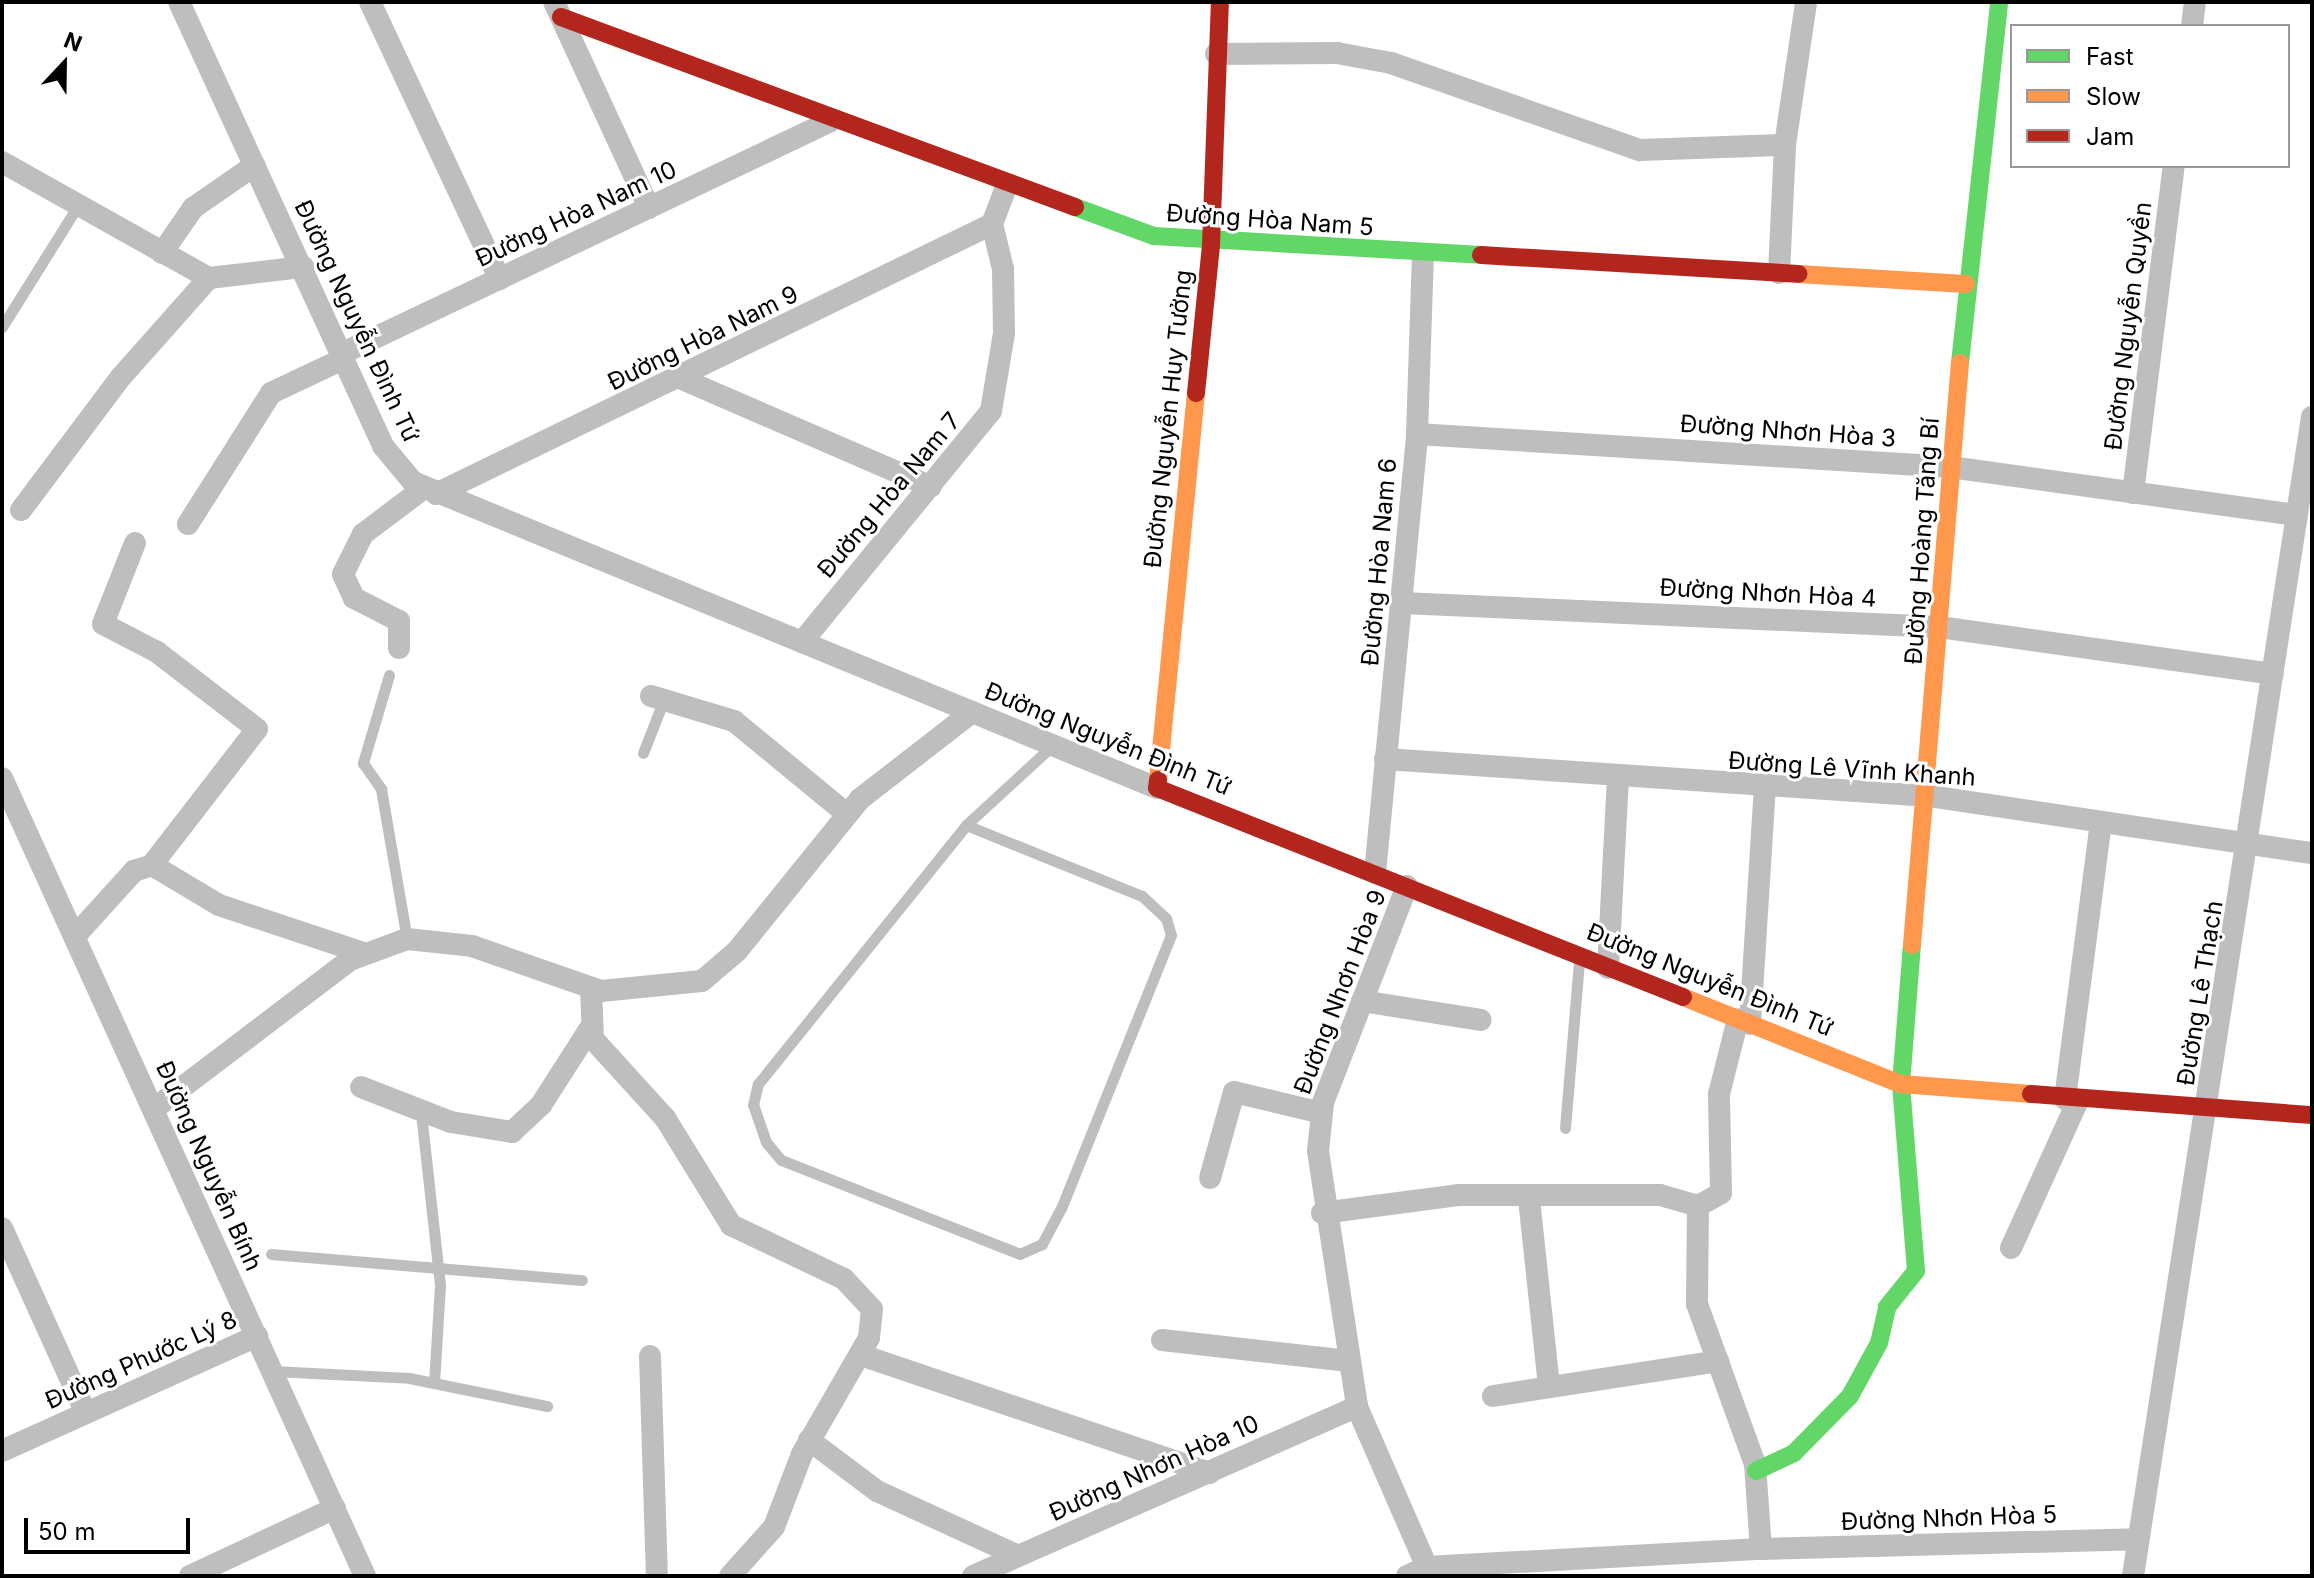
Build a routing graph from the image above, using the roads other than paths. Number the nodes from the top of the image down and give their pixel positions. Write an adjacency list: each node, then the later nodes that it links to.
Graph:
1 (179, 2): 13 (street, Đường Nguyễn Đình Tứ)
2 (370, 2): 25 (street)
3 (1220, 2): 9 (street, Đường Nguyễn Huy Tưởng)
4 (1806, 2): 11 (street)
5 (1999, 2): 26 (street, Đường Hoàng Tăng Bí)
6 (2195, 2): 8 (street)
7 (558, 10): 10 (street, Đường Hòa Nam 5); 17 (street)
8 (2192, 24)
9 (1216, 54): 11 (street); 19 (street, Đường Nguyễn Huy Tưởng)
10 (831, 121): 15 (street, Đường Hòa Nam 5); 17 (street, Đường Hòa Nam 10)
11 (1785, 145): 23 (street)
12 (2, 162): 16 (street)
13 (255, 165): 20 (street); 22 (street, Đường Nguyễn Đình Tứ)
14 (2174, 168): 35 (street, Đường Nguyễn Quyền)
15 (1006, 187): 18 (street); 19 (street, Đường Hòa Nam 5)
16 (77, 207): 20 (street); 27 (lane)
17 (649, 208): 25 (street, Đường Hòa Nam 10)
18 (992, 224): 29 (street, Đường Hòa Nam 9); 33 (street, Đường Hòa Nam 7)
19 (1211, 245): 21 (street, Đường Hòa Nam 5); 53 (street, Đường Nguyễn Huy Tưởng)
20 (162, 253): 24 (street)
21 (1423, 255): 23 (street, Đường Hòa Nam 5); 31 (street, Đường Hòa Nam 6)
22 (303, 267): 24 (street); 28 (street, Đường Nguyễn Đình Tứ)
23 (1779, 273): 26 (street, Đường Hòa Nam 5)
24 (209, 278): 36 (street)
25 (500, 279): 28 (street, Đường Hòa Nam 10)
26 (1966, 284): 32 (street, Đường Hoàng Tăng Bí)
27 (2, 327)
28 (344, 356): 34 (street, Đường Nguyễn Đình Tứ); 38 (street, Đường Hòa Nam 10)
29 (682, 379): 33 (street); 34 (street, Đường Hòa Nam 9)
30 (2312, 417): 37 (street, Đường Lê Thạch)
31 (1417, 434): 32 (street, Đường Nhơn Hòa 3); 40 (street, Đường Hòa Nam 6)
32 (1950, 467): 35 (street, Đường Nhơn Hòa 3); 41 (street, Đường Hoàng Tăng Bí)
33 (931, 487): 42 (street, Đường Hòa Nam 7)
34 (430, 491): 42 (street, Đường Nguyễn Đình Tứ); 43 (street, Đường Hòa Nam 9)
35 (2133, 493): 37 (street, Đường Nhơn Hòa 3)
36 (21, 510)
37 (2296, 515): 44 (street, Đường Lê Thạch)
38 (188, 524)
39 (135, 543): 61 (street)
40 (1402, 603): 41 (street, Đường Nhơn Hòa 4); 50 (street, Đường Hòa Nam 6)
41 (1939, 627): 44 (street, Đường Nhơn Hòa 4); 55 (street, Đường Hoàng Tăng Bí)
42 (802, 642): 47 (street, Đường Nguyễn Đình Tứ)
43 (399, 648)
44 (2273, 674): 59 (street, Đường Lê Thạch)
45 (389, 675): 65 (lane)
46 (658, 697): 49 (lane); 56 (street)
47 (972, 712): 48 (street, Đường Nguyễn Đình Tứ); 56 (street)
48 (1053, 745): 53 (street, Đường Nguyễn Đình Tứ); 58 (lane)
49 (643, 753)
50 (1385, 759): 52 (street, Đường Lê Vĩnh Khanh); 62 (street, Đường Hòa Nam 6)
51 (2, 778): 64 (street, Đường Nguyễn Bính)
52 (1618, 778): 54 (street, Đường Lê Vĩnh Khanh); 68 (street)
53 (1157, 788): 62 (street, Đường Nguyễn Đình Tứ)
54 (1765, 788): 55 (street, Đường Lê Vĩnh Khanh); 72 (street)
55 (1929, 796): 57 (street, Đường Lê Vĩnh Khanh); 74 (street, Đường Hoàng Tăng Bí)
56 (847, 814): 69 (street)
57 (2101, 823): 59 (street, Đường Lê Vĩnh Khanh); 76 (street)
58 (966, 825): 58 (lane)
59 (2248, 846): 60 (street, Đường Lê Vĩnh Khanh); 78 (street, Đường Lê Thạch)
60 (2312, 853)
61 (152, 865): 64 (street); 66 (street)
62 (1375, 873): 63 (street, Đường Nguyễn Đình Tứ)
63 (1407, 886): 67 (street, Đường Nguyễn Đình Tứ); 70 (street, Đường Nhơn Hòa 9)
64 (75, 936): 77 (street, Đường Nguyễn Bính)
65 (407, 939): 66 (street); 69 (street)
66 (363, 953): 77 (street)
67 (1580, 956): 68 (street, Đường Nguyễn Đình Tứ); 82 (lane)
68 (1608, 968): 72 (street, Đường Nguyễn Đình Tứ)
69 (591, 988): 73 (street)
70 (1362, 1001): 71 (street); 80 (street, Đường Nhơn Hòa 9)
71 (1480, 1020)
72 (1744, 1022): 74 (street, Đường Nguyễn Đình Tứ); 85 (street)
73 (589, 1030): 79 (street); 94 (street)
74 (1901, 1084): 76 (street, Đường Nguyễn Đình Tứ); 107 (street, Đường Hoàng Tăng Bí)
75 (361, 1087): 79 (street)
76 (2072, 1099): 78 (street, Đường Nguyễn Đình Tứ); 88 (street)
77 (155, 1108): 92 (street, Đường Nguyễn Bính)
78 (2209, 1109): 81 (street, Đường Nguyễn Đình Tứ); 110 (street, Đường Lê Thạch)
79 (421, 1113): 90 (lane)
80 (1322, 1113): 83 (street); 86 (street, Đường Nhơn Hòa 9)
81 (2312, 1115)
82 (1565, 1128)
83 (1210, 1178)
84 (1529, 1199): 85 (street); 86 (street); 100 (street)
85 (1698, 1206): 97 (street)
86 (1322, 1213): 96 (street, Đường Nhơn Hòa 9)
87 (2, 1228): 104 (street)
88 (2011, 1248)
89 (271, 1254): 90 (lane)
90 (438, 1268): 91 (lane); 99 (lane)
91 (582, 1280)
92 (257, 1336): 98 (street, Đường Nguyễn Bính); 104 (street, Đường Phước Lý 8)
93 (1162, 1340): 96 (street)
94 (861, 1355): 105 (street); 108 (street)
95 (650, 1356): 116 (street)
96 (1349, 1361): 103 (street, Đường Nhơn Hòa 9)
97 (1718, 1361): 100 (street); 107 (street)
98 (273, 1371): 99 (lane); 109 (street, Đường Nguyễn Bính)
99 (434, 1382): 102 (lane)
100 (1549, 1387): 101 (street)
101 (1493, 1396)
102 (547, 1406)
103 (1357, 1407): 108 (street, Đường Nhơn Hòa 10); 113 (street, Đường Nhơn Hòa 9)
104 (86, 1413): 106 (street, Đường Phước Lý 8)
105 (809, 1440): 112 (street); 117 (street)
106 (2, 1451)
107 (1756, 1471): 111 (street)
108 (1210, 1473): 112 (street, Đường Nhơn Hòa 10)
109 (335, 1508): 114 (street); 115 (street, Đường Nguyễn Bính)
110 (2137, 1539): 111 (street, Đường Nhơn Hòa 5); 119 (street, Đường Lê Thạch)
111 (1761, 1549): 113 (street, Đường Nhơn Hòa 5)
112 (1018, 1556): 118 (street, Đường Nhơn Hòa 10)
113 (1421, 1573)
114 (190, 1576)
115 (365, 1576)
116 (657, 1576)
117 (730, 1576)
118 (973, 1576)
119 (2133, 1576)

